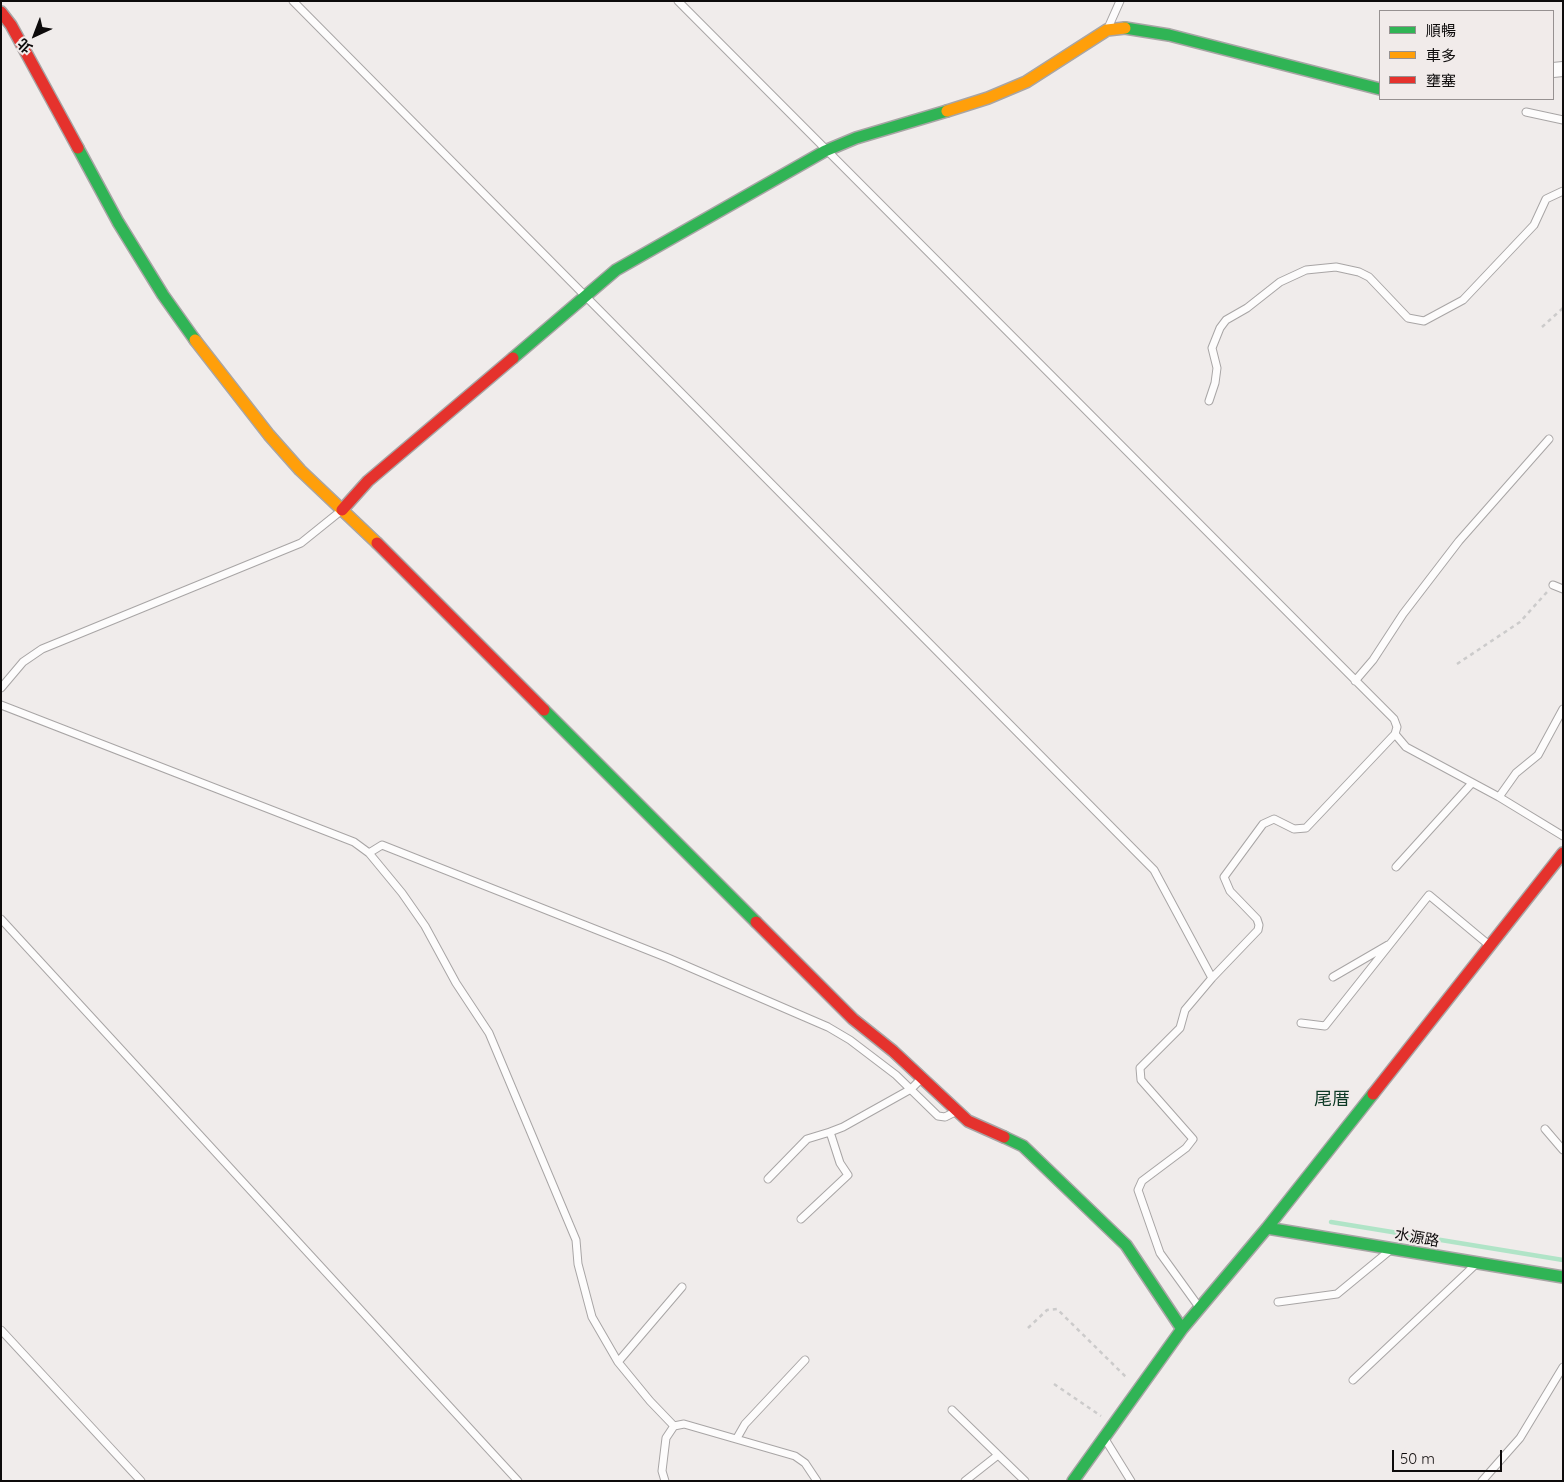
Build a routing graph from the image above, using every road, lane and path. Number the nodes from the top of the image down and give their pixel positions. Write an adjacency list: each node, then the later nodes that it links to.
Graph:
1 (293, 1): 11 (lane)
2 (678, 1): 9 (lane)
3 (1120, 1): 5 (lane)
4 (1, 12): 16 (street)
5 (1107, 30): 6 (street); 9 (street)
6 (1379, 89)
7 (1526, 112): 8 (lane)
8 (1563, 120)
9 (825, 151): 11 (street); 20 (lane)
10 (1563, 191): 14 (lane)
11 (586, 295): 16 (street); 35 (lane)
12 (1563, 308): 13 (path)
13 (1542, 327)
14 (1208, 401)
15 (1549, 439): 20 (lane)
16 (342, 510): 21 (lane); 37 (street)
17 (1553, 586): 18 (lane); 19 (path)
18 (1563, 590)
19 (1457, 664)
20 (1355, 682): 24 (lane)
21 (1, 688)
22 (1, 706): 28 (lane)
23 (1563, 709): 26 (lane)
24 (1395, 734): 25 (lane); 35 (lane)
25 (1472, 783): 26 (lane); 30 (lane)
26 (1499, 797): 27 (lane)
27 (1563, 836)
28 (369, 853): 38 (lane); 56 (lane)
29 (1563, 853): 33 (street)
30 (1396, 867)
31 (1, 919): 68 (lane)
32 (1392, 942): 33 (lane); 34 (lane); 36 (lane)
33 (1490, 945): 45 (street)
34 (1333, 977)
35 (1212, 978): 51 (lane)
36 (1300, 1023)
37 (922, 1078): 38 (lane); 39 (street)
38 (911, 1089): 39 (lane); 41 (lane)
39 (958, 1110): 53 (street)
40 (1545, 1129): 42 (lane)
41 (830, 1132): 43 (lane); 44 (lane)
42 (1563, 1150)
43 (768, 1179)
44 (801, 1219)
45 (1267, 1228): 46 (street, 水源路); 51 (street)
46 (1392, 1248): 47 (street, 水源路); 50 (lane)
47 (1478, 1263): 48 (street, 水源路); 58 (lane)
48 (1563, 1277)
49 (682, 1287): 56 (lane)
50 (1278, 1302)
51 (1199, 1308): 53 (street)
52 (1028, 1328): 60 (path)
53 (1182, 1329): 60 (street)
54 (1, 1330): 67 (lane)
55 (805, 1360): 65 (lane)
56 (618, 1362): 63 (lane)
57 (1563, 1367): 75 (lane)
58 (1353, 1380)
59 (1054, 1384): 62 (path)
60 (1138, 1389): 62 (street)
61 (952, 1410): 66 (lane)
62 (1112, 1423): 64 (street)
63 (674, 1426): 65 (lane); 69 (lane)
64 (1103, 1436): 73 (street); 74 (lane)
65 (737, 1438): 70 (lane)
66 (998, 1454): 71 (lane); 72 (lane)
67 (141, 1481)
68 (518, 1481)
69 (665, 1481)
70 (817, 1481)
71 (965, 1481)
72 (1025, 1481)
73 (1073, 1481)
74 (1131, 1481)
75 (1482, 1481)

